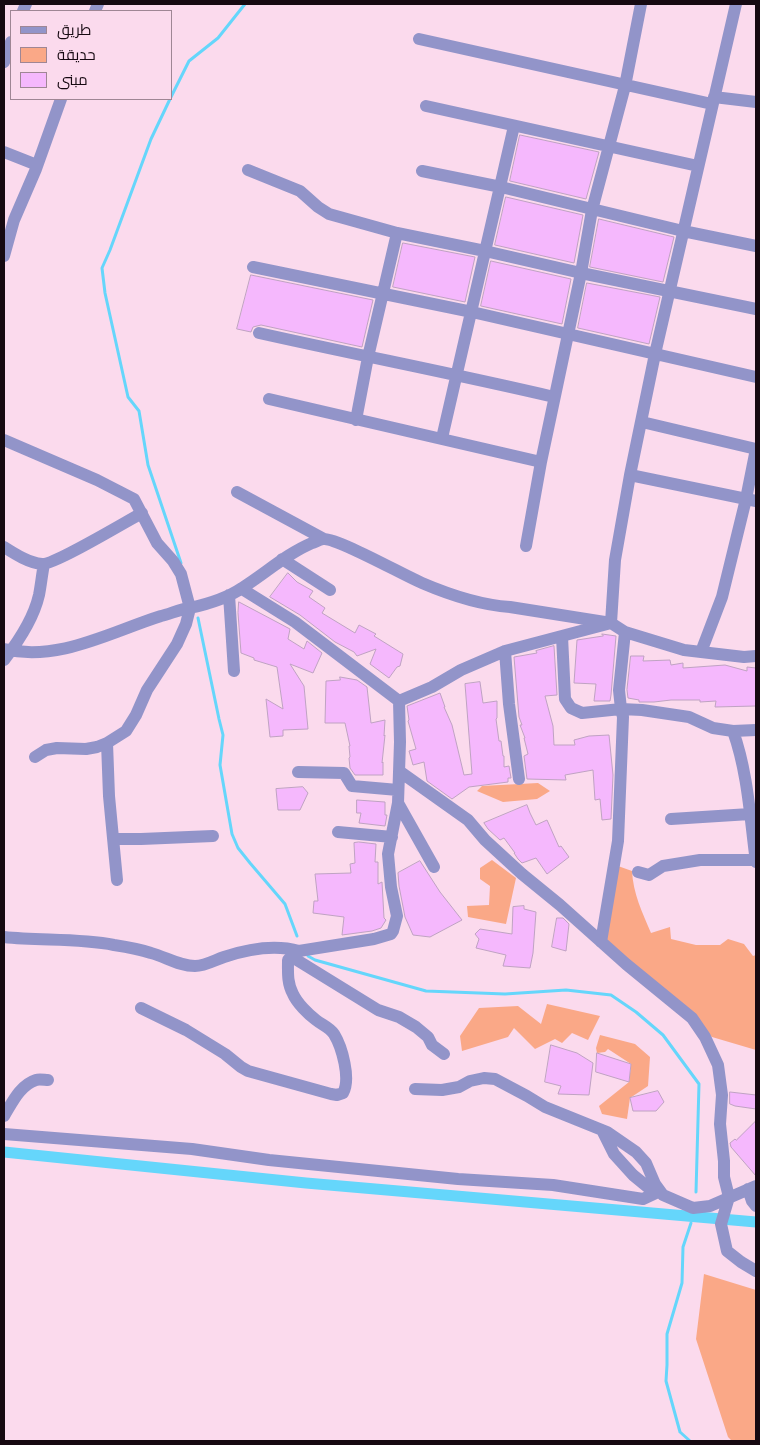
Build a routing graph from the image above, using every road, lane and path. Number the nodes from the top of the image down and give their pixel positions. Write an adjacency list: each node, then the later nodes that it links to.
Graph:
1 (641, 4): 6 (street)
2 (736, 4): 8 (street)
3 (419, 39): 6 (street)
4 (10, 45): 5 (street)
5 (4, 62)
6 (625, 86): 8 (street); 12 (street)
7 (61, 100): 14 (street)
8 (713, 100): 9 (street); 15 (street)
9 (756, 102)
10 (426, 106): 11 (street)
11 (514, 126): 12 (street); 18 (street)
12 (610, 147): 15 (street); 19 (street)
13 (4, 152): 14 (street)
14 (37, 165): 22 (street)
15 (698, 166): 20 (street)
16 (248, 170): 21 (street)
17 (422, 172): 18 (street)
18 (501, 187): 19 (street); 24 (street)
19 (592, 210): 20 (street); 27 (street)
20 (683, 231): 23 (street); 28 (street)
21 (397, 233): 24 (street); 29 (street)
22 (6, 243): 25 (street)
23 (756, 246)
24 (485, 251): 27 (street); 31 (street)
25 (4, 256)
26 (253, 267): 29 (street)
27 (581, 273): 28 (street); 33 (street)
28 (671, 291): 30 (street); 34 (street)
29 (383, 294): 31 (street); 35 (street)
30 (756, 308)
31 (472, 312): 33 (street); 36 (street)
32 (259, 333): 35 (street)
33 (568, 334): 34 (street); 38 (street)
34 (656, 354): 37 (street); 41 (street)
35 (368, 357): 36 (street); 40 (street)
36 (457, 374): 38 (street); 42 (street)
37 (756, 377)
38 (554, 397): 45 (street)
39 (269, 400): 40 (street)
40 (356, 420): 42 (street)
41 (642, 422): 44 (street); 46 (street)
42 (442, 438): 45 (street)
43 (4, 440): 49 (street)
44 (756, 449): 48 (street)
45 (541, 462): 51 (street)
46 (630, 475): 48 (street); 59 (street)
47 (237, 492): 50 (street)
48 (751, 500): 63 (street)
49 (142, 513): 54 (street); 58 (street)
50 (324, 539): 53 (street); 59 (street)
51 (526, 546)
52 (4, 547): 54 (street)
53 (282, 559): 55 (street); 56 (street)
54 (44, 564): 64 (street)
55 (242, 589): 57 (street); 67 (street)
56 (330, 590)
57 (224, 598): 58 (street); 66 (street)
58 (193, 607): 64 (street); 71 (street)
59 (611, 622): 60 (street); 61 (street)
60 (625, 632): 63 (street); 68 (street)
61 (562, 636): 62 (street); 68 (street)
62 (505, 651): 67 (street); 75 (street)
63 (701, 652): 65 (street)
64 (6, 653)
65 (756, 656)
66 (234, 672)
67 (400, 701): 73 (street)
68 (621, 709): 70 (street); 88 (street)
69 (756, 730): 70 (street)
70 (733, 731): 78 (street)
71 (107, 743): 72 (street); 82 (street)
72 (35, 757)
73 (399, 771): 76 (street); 88 (street)
74 (298, 772): 76 (street)
75 (519, 779)
76 (398, 797): 81 (street); 84 (street)
77 (671, 819): 78 (street)
78 (752, 820): 83 (street)
79 (338, 832): 81 (street)
80 (213, 836): 82 (street)
81 (392, 837): 89 (street)
82 (114, 839): 86 (street)
83 (756, 854): 85 (street)
84 (434, 867)
85 (638, 872)
86 (118, 880)
87 (4, 937): 89 (street)
88 (601, 942): 99 (street)
89 (298, 953): 90 (street); 91 (street)
90 (141, 1008)
91 (444, 1054)
92 (48, 1080): 94 (street)
93 (415, 1089): 95 (street)
94 (4, 1116)
95 (602, 1130): 98 (street); 98 (street)
96 (4, 1134): 98 (street)
97 (752, 1188): 99 (street); 100 (street)
98 (658, 1192): 99 (street)
99 (729, 1197): 101 (street)
100 (756, 1206)
101 (756, 1271)

